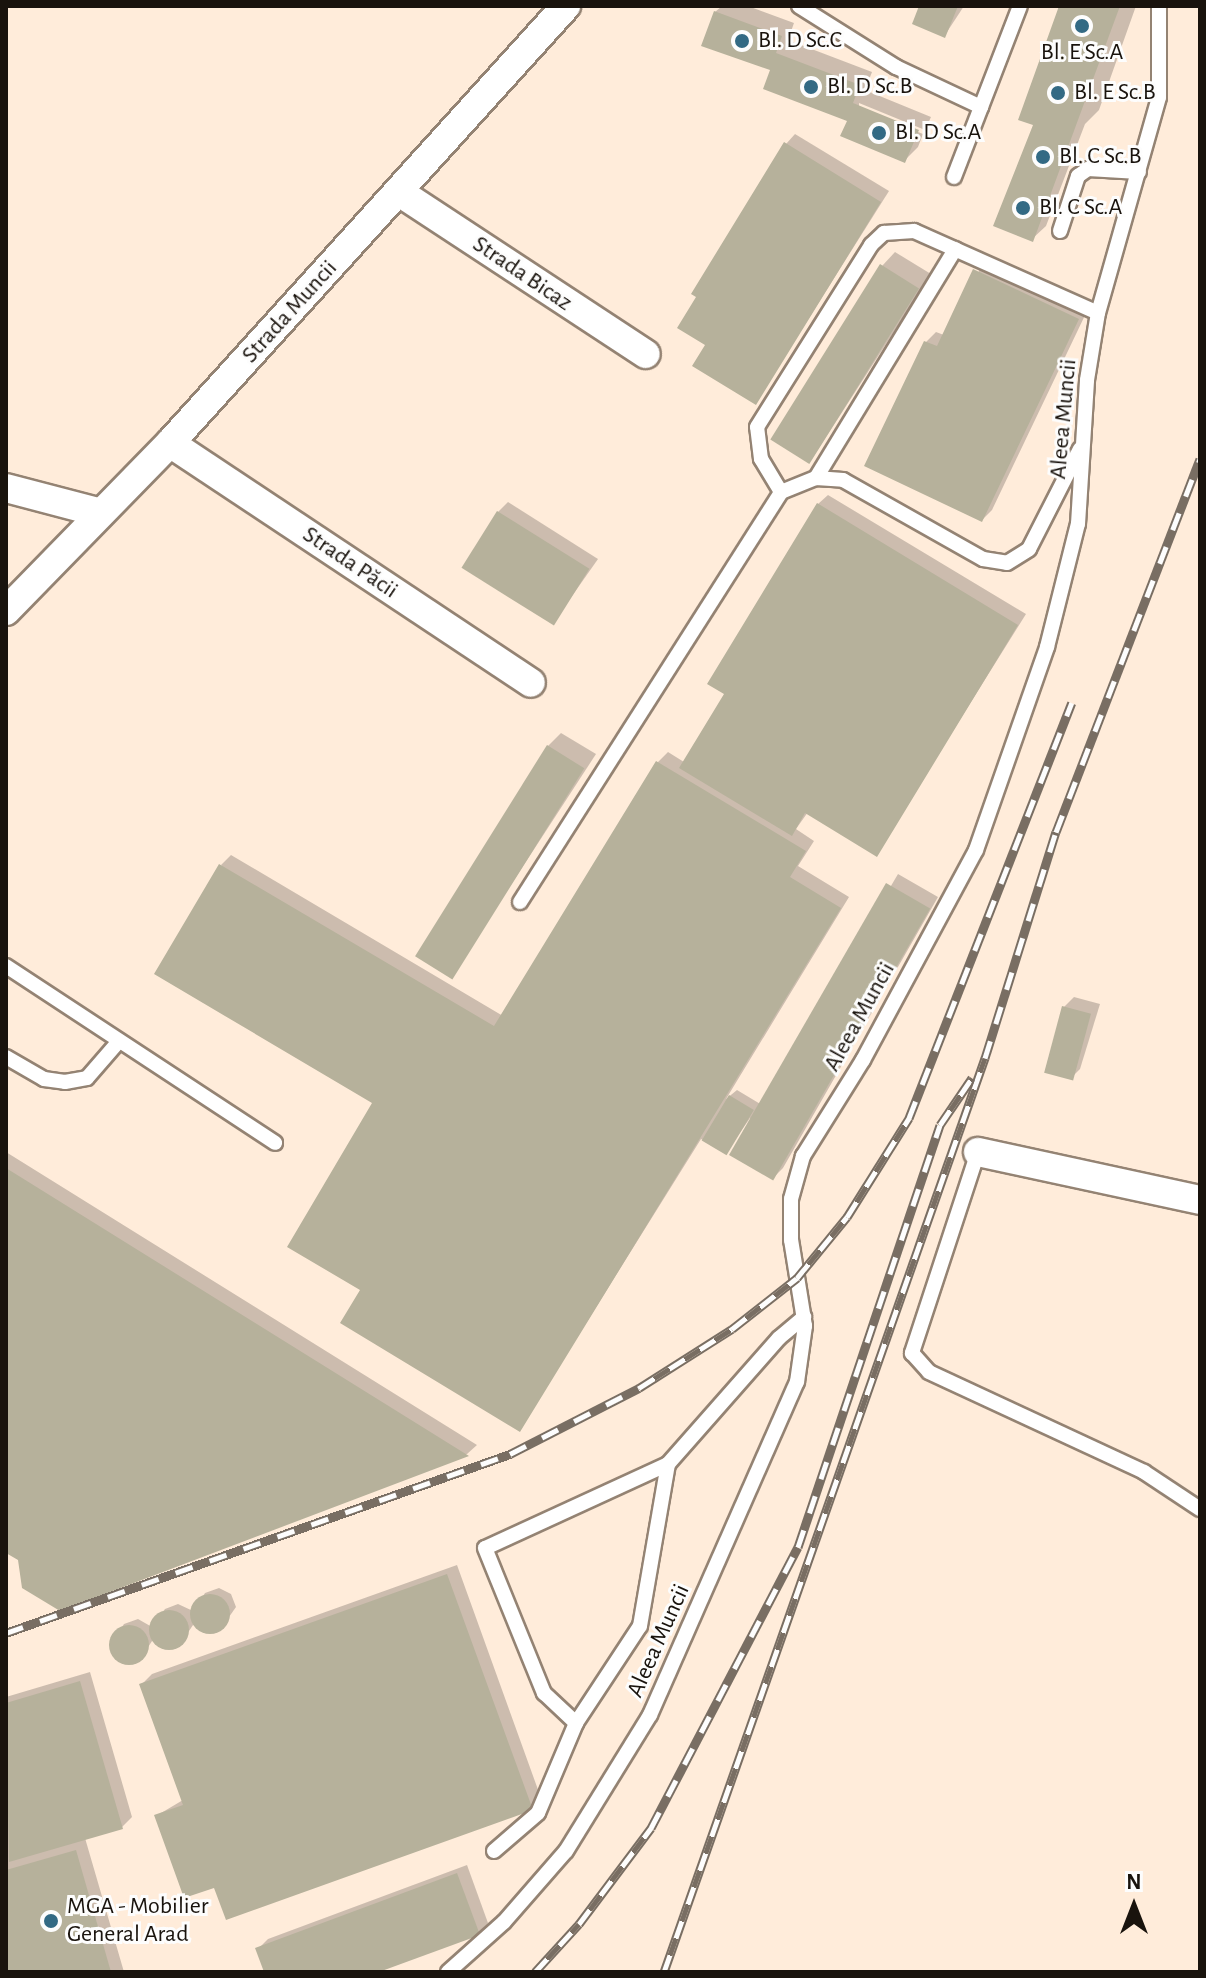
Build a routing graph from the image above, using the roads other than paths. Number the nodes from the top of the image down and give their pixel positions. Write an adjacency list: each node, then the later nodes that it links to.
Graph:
1 (566, 6): 8 (street, Strada Muncii)
2 (799, 6): 5 (lane)
3 (1020, 6): 5 (lane)
4 (1159, 6): 6 (lane, Aleea Muncii)
5 (981, 107): 7 (lane)
6 (1139, 172): 9 (lane); 11 (lane, Aleea Muncii)
7 (954, 177)
8 (399, 192): 12 (street, Strada Bicaz); 14 (street, Strada Muncii)
9 (1060, 231)
10 (955, 249): 11 (lane); 15 (lane); 17 (lane)
11 (1098, 313): 13 (lane, Aleea Muncii)
12 (646, 354)
13 (1084, 442): 15 (lane); 28 (lane, Aleea Muncii)
14 (170, 443): 18 (street, Strada Muncii); 20 (street, Strada Păcii)
15 (816, 478): 17 (lane)
16 (6, 488): 18 (street)
17 (781, 492): 21 (lane)
18 (101, 513): 19 (street, Strada Muncii)
19 (6, 611)
20 (531, 683)
21 (520, 902)
22 (6, 966): 23 (lane)
23 (119, 1041): 24 (lane); 25 (lane)
24 (6, 1057)
25 (275, 1143)
26 (978, 1152): 27 (street); 30 (lane)
27 (1200, 1200)
28 (804, 1317): 29 (lane); 33 (lane, Aleea Muncii)
29 (668, 1464): 31 (lane); 31 (lane)
30 (1200, 1509)
31 (576, 1723): 32 (lane)
32 (494, 1851)
33 (448, 1972)

